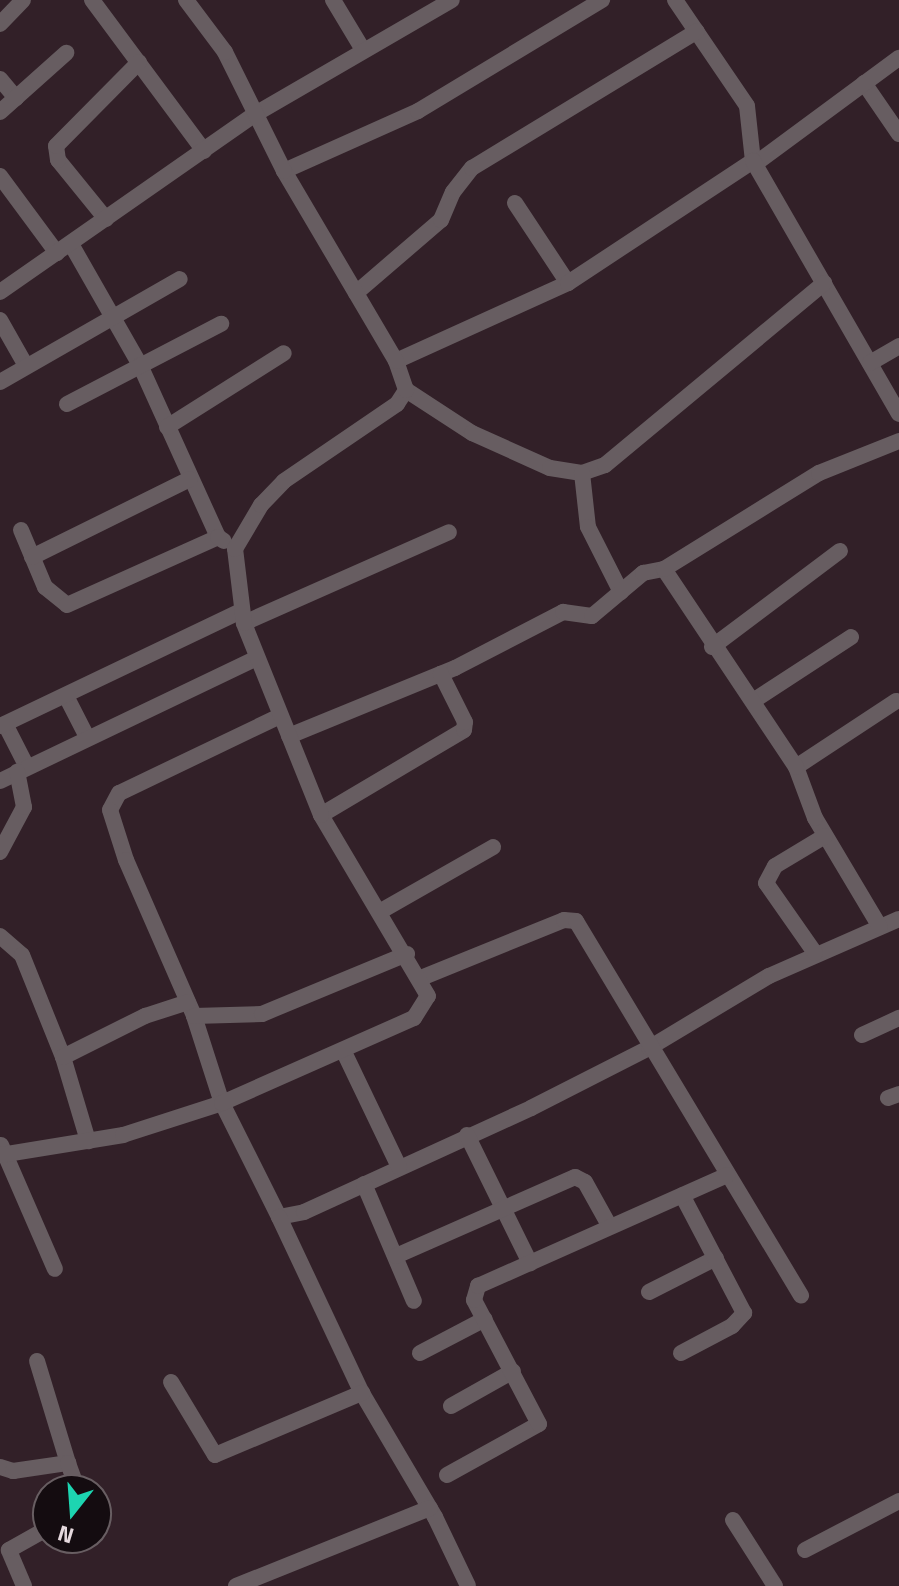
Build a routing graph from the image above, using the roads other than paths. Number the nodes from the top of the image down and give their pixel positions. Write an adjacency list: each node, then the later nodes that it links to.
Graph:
1 (23, 0): 8 (street)
2 (92, 0): 12 (street)
3 (186, 0): 18 (street)
4 (333, 0): 10 (street)
5 (452, 0): 10 (street)
6 (602, 0): 22 (street)
7 (675, 0): 9 (street)
8 (0, 24)
9 (697, 31): 21 (street); 31 (street)
10 (363, 50): 18 (street)
11 (66, 53): 16 (street)
12 (139, 62): 20 (street); 25 (street)
13 (897, 63): 15 (street)
14 (0, 79): 16 (street)
15 (864, 83): 19 (street); 21 (street)
16 (16, 98): 17 (street)
17 (0, 112)
18 (257, 113): 20 (street); 22 (street)
19 (899, 134)
20 (204, 151): 25 (street)
21 (754, 163): 28 (street); 29 (street)
22 (284, 171): 31 (street)
23 (0, 176): 26 (street)
24 (515, 203): 28 (street)
25 (106, 219): 26 (street)
26 (64, 249): 30 (street); 32 (street)
27 (180, 279): 32 (street)
28 (568, 283): 37 (street)
29 (824, 283): 38 (street); 47 (street)
30 (0, 292)
31 (356, 293): 37 (street)
32 (115, 316): 39 (street); 40 (street)
33 (0, 320): 39 (street)
34 (221, 324): 40 (street)
35 (899, 346): 38 (street)
36 (284, 353): 45 (street)
37 (396, 361): 42 (street)
38 (870, 363): 44 (street)
39 (25, 364): 41 (street)
40 (140, 365): 43 (street); 45 (street)
41 (0, 382)
42 (406, 390): 47 (street); 52 (street)
43 (67, 404)
44 (899, 414)
45 (167, 427): 48 (street)
46 (899, 441): 55 (street)
47 (582, 473): 56 (street)
48 (190, 479): 51 (street); 54 (street)
49 (21, 530): 54 (street)
50 (449, 532): 57 (street)
51 (218, 537): 52 (street); 54 (street)
52 (235, 549): 57 (street)
53 (840, 551): 59 (street)
54 (32, 557)
55 (664, 569): 56 (street); 59 (street)
56 (621, 592): 61 (street)
57 (243, 617): 60 (street); 62 (street)
58 (851, 637): 63 (street)
59 (712, 647): 63 (street)
60 (257, 658): 65 (street); 68 (street)
61 (441, 674): 67 (street); 72 (street)
62 (66, 696): 66 (street); 68 (street)
63 (753, 701): 69 (street)
64 (896, 701): 69 (street)
65 (280, 716): 67 (street); 83 (street)
66 (2, 725): 70 (street)
67 (289, 736): 72 (street)
68 (87, 737): 70 (street)
69 (796, 767): 73 (street)
70 (22, 770): 71 (street); 75 (street)
71 (0, 781)
72 (321, 815): 76 (street)
73 (825, 836): 78 (street); 80 (street)
74 (493, 847): 76 (street)
75 (0, 852)
76 (381, 911): 81 (street)
77 (899, 919): 78 (street)
78 (880, 927): 80 (street)
79 (0, 936): 88 (street)
80 (815, 953): 86 (street)
81 (407, 954): 82 (street); 83 (street)
82 (421, 978): 86 (street); 87 (street)
83 (191, 1009): 88 (street); 89 (street)
84 (899, 1018): 85 (street)
85 (862, 1035)
86 (649, 1048): 90 (street); 94 (street)
87 (343, 1050): 89 (street); 93 (street)
88 (63, 1057): 91 (street)
89 (222, 1103): 91 (street); 98 (street)
90 (467, 1135): 93 (street); 97 (street)
91 (88, 1141): 92 (street)
92 (1, 1151): 103 (street)
93 (399, 1167): 95 (street)
94 (727, 1175): 96 (street); 105 (street)
95 (364, 1184): 98 (street); 100 (street)
96 (682, 1195): 99 (street); 101 (street)
97 (505, 1207): 99 (street); 100 (street); 102 (street)
98 (279, 1217): 113 (street)
99 (610, 1227): 102 (street)
100 (396, 1256): 106 (street)
101 (716, 1258): 104 (street); 109 (street)
102 (530, 1263): 107 (street)
103 (55, 1269)
104 (649, 1292)
105 (801, 1296)
106 (414, 1301)
107 (485, 1319): 108 (street); 111 (street)
108 (420, 1353)
109 (681, 1353)
110 (37, 1361): 115 (street)
111 (513, 1371): 114 (street); 118 (street)
112 (171, 1382): 113 (street)
113 (362, 1393): 120 (street)
114 (451, 1406)
115 (68, 1463): 116 (street); 117 (street)
116 (0, 1467)
117 (72, 1474)
118 (447, 1475)
119 (898, 1504): 123 (street)
120 (430, 1508): 125 (street); 126 (street)
121 (733, 1520): 127 (street)
122 (32, 1537): 124 (street)
123 (805, 1550)
124 (24, 1586)
125 (236, 1586)
126 (468, 1586)
127 (775, 1586)

